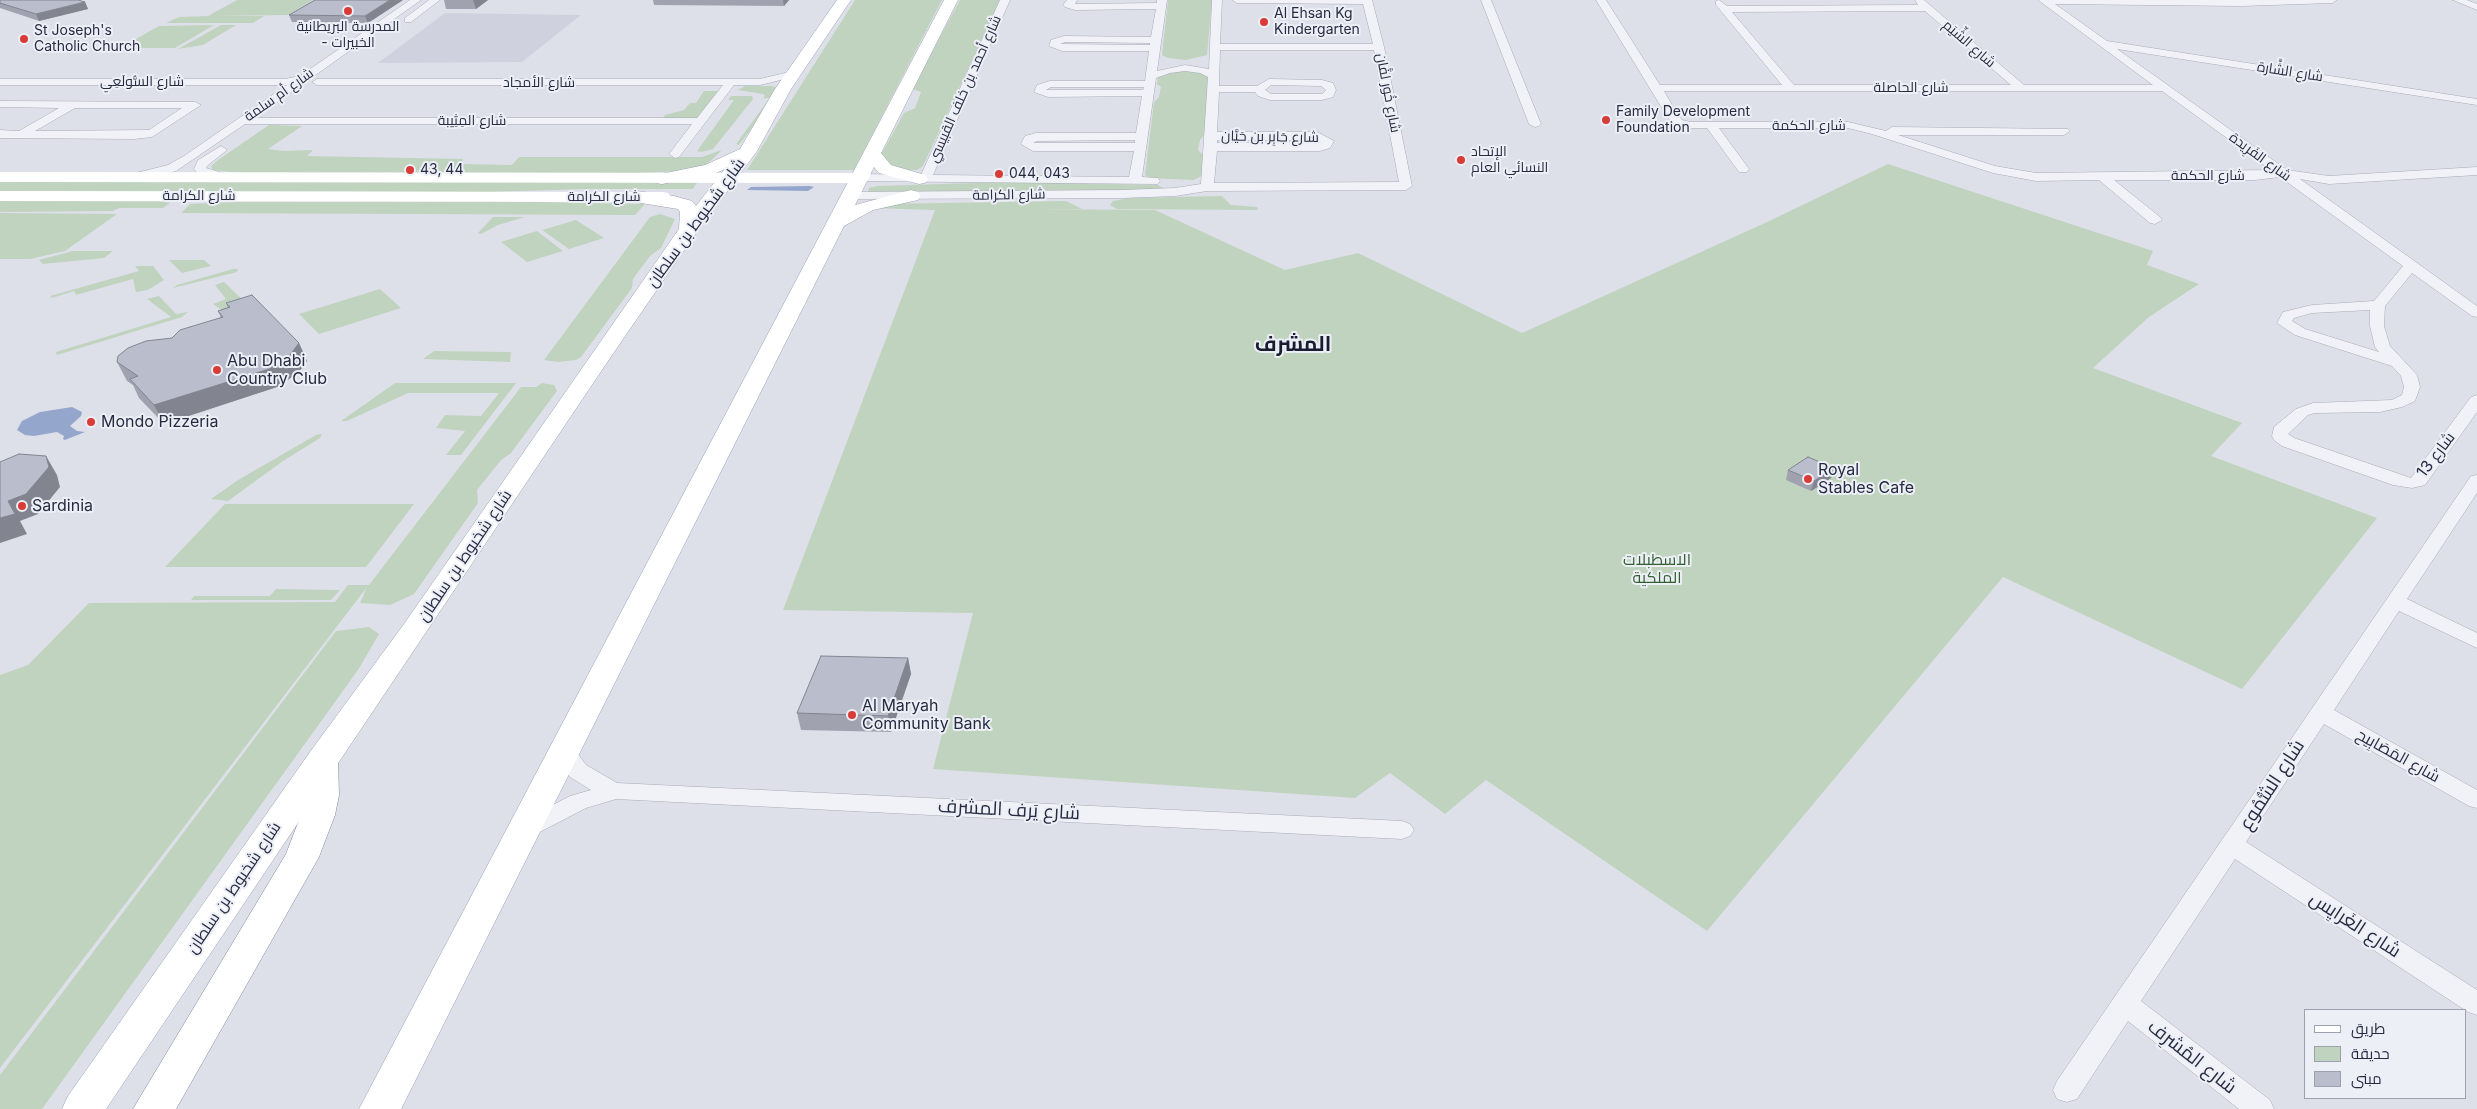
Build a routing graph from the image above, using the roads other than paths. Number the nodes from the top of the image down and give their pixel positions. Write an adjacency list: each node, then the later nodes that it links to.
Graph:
1 (416, 0): 36 (street, شارع أم سلمة)
2 (435, 0): 32 (street, شارع أم سلمة)
3 (844, 0): 29 (main road, شارع شخبوط بن سلطان)
4 (951, 0): 60 (main road)
5 (1004, 0): 73 (street, شارع أحمد بن خلف القبيسي)
6 (1072, 0): 21 (street)
7 (1217, 0): 28 (street, شارع جَابِر بن حَيَّان)
8 (1237, 0): 16 (street)
9 (1486, 0): 50 (street)
10 (1601, 0): 37 (street, شارع الحكمة)
11 (1717, 0): 23 (street)
12 (1918, 0): 24 (street, شارع الشِّيَم)
13 (2223, 0): 19 (street)
14 (2332, 0): 18 (street)
15 (2458, 0): 22 (street)
16 (1367, 1): 27 (street, شارع خُور لفَّان)
17 (2044, 1): 19 (street); 25 (street, شارع الفَرِيدة)
18 (2281, 1): 20 (street)
19 (2184, 2): 20 (street)
20 (2238, 2)
21 (1162, 3): 26 (street)
22 (2477, 6)
23 (1724, 8): 24 (street); 38 (street)
24 (1928, 8): 39 (street, شارع الشِّيَم)
25 (2103, 43): 40 (street, شارع الفَرِيدة); 44 (street, شارع الشَّارة)
26 (1156, 47): 26 (street); 28 (street); 35 (street)
27 (1379, 48): 28 (street); 74 (street, شارع خُور لفَّان)
28 (1214, 51): 30 (street, شارع جَابِر بن حَيَّان)
29 (793, 74): 34 (street, شارع الأمجاد); 41 (main road, شارع شخبوط بن سلطان)
30 (1214, 76): 35 (street); 42 (street, شارع جَابِر بن حَيَّان)
31 (0, 82): 36 (street, شارع السُّولَعِي)
32 (317, 82): 33 (street, شارع الأمجاد); 48 (street, شارع أم سلمة)
33 (731, 82): 34 (street, شارع الأمجاد); 49 (street)
34 (762, 82): 41 (street, شارع الأمجاد)
35 (1150, 84): 35 (street); 57 (street)
36 (288, 85): 47 (street, شارع أم سلمة)
37 (1657, 88): 38 (street, شارع الحاصلة); 51 (street, شارع الحكمة)
38 (1791, 88): 39 (street, شارع الحاصلة)
39 (2020, 88): 40 (street, شارع الحاصلة)
40 (2165, 88): 63 (street, شارع الفَرِيدة)
41 (783, 89): 58 (main road, شارع شخبوط بن سلطان)
42 (1213, 89): 43 (street); 56 (street, شارع جَابِر بن حَيَّان)
43 (1259, 89): 43 (street)
44 (2477, 102)
45 (0, 104): 46 (street)
46 (74, 104): 54 (street); 54 (street)
47 (242, 121): 48 (street, شارع المِثِيبة); 68 (street, شارع أم سلمة)
48 (261, 121): 49 (street, شارع المِثِيبة); 64 (street, شارع أم سلمة)
49 (701, 121): 59 (street)
50 (1535, 124)
51 (1711, 126): 52 (street, شارع الحكمة); 61 (street)
52 (1875, 131): 53 (street, شارع الحكمة); 65 (street, شارع الحكمة)
53 (2064, 131)
54 (22, 133): 55 (street)
55 (0, 134)
56 (1211, 141): 56 (street, شارع جَابِر بن حَيَّان); 75 (street, شارع جَابِر بن حَيَّان)
57 (1142, 142): 57 (street); 71 (street)
58 (748, 151): 69 (main road); 76 (main road, شارع شخبوط بن سلطان)
59 (675, 154)
60 (872, 154): 73 (main road); 80 (main road)
61 (1743, 169)
62 (2477, 171): 70 (street)
63 (2282, 173): 66 (street, شارع الحكمة); 70 (street); 72 (street, شارع الفَرِيدة)
64 (222, 176): 68 (main road, شارع الكرامة); 69 (main road, شارع الكرامة)
65 (2101, 176): 66 (street, شارع الحكمة); 81 (street)
66 (2255, 176): 72 (street, شارع الحكمة)
67 (0, 177): 68 (main road, شارع الكرامة)
68 (136, 178)
69 (662, 178): 76 (main road, شارع الكرامة)
70 (2330, 180): 72 (street, شارع الحكمة)
71 (1135, 181): 73 (street, شارع الكرامة); 75 (street, شارع الكرامة)
72 (2295, 182): 83 (street, شارع الفَرِيدة)
73 (918, 185): 75 (street, شارع الكرامة); 80 (street, شارع الكرامة); 80 (street, شارع الكرامة); 80 (main road)
74 (1406, 186): 75 (street, شارع الكرامة)
75 (1207, 187)
76 (731, 188): 78 (main road, شارع شخبوط بن سلطان); 80 (main road, شارع الكرامة)
77 (0, 196): 79 (main road, شارع الكرامة)
78 (714, 196): 79 (main road, شارع الكرامة); 82 (main road, شارع شخبوط بن سلطان)
79 (636, 197): 82 (main road)
80 (844, 199): 93 (main road)
81 (2155, 220)
82 (689, 230): 94 (main road, شارع شخبوط بن سلطان)
83 (2411, 266): 84 (street); 85 (street, شارع الفَرِيدة)
84 (2378, 305): 86 (street); 86 (street)
85 (2477, 313)
86 (2396, 362): 88 (street, شارع 13)
87 (2477, 400): 88 (street, شارع 13)
88 (2471, 418)
89 (2475, 488): 90 (street, شارع الشُّمُوع)
90 (2396, 601): 91 (street); 92 (street, شارع الشُّمُوع)
91 (2477, 641)
92 (2320, 712): 96 (street, شارع المَصَابِيح); 99 (street, شارع الشُّمُوع)
93 (564, 752): 95 (street, شارع يَرف المشرف); 98 (main road)
94 (322, 760): 103 (main road, شارع شخبوط بن سلطان); 104 (main road)
95 (616, 791): 97 (street, شارع يَرف المشرف); 98 (street, شارع يَرف المشرف)
96 (2477, 800)
97 (1402, 830)
98 (524, 831): 105 (main road)
99 (2232, 845): 100 (street, شارع الشُّمُوع); 101 (street, شارع الغَرايِس)
100 (2125, 1004): 102 (street, شارع الشُّمُوع); 106 (street, شارع المُشرِف)
101 (2477, 1004)
102 (2067, 1090)
103 (83, 1109)
104 (154, 1109)
105 (380, 1109)
106 (2260, 1109)

